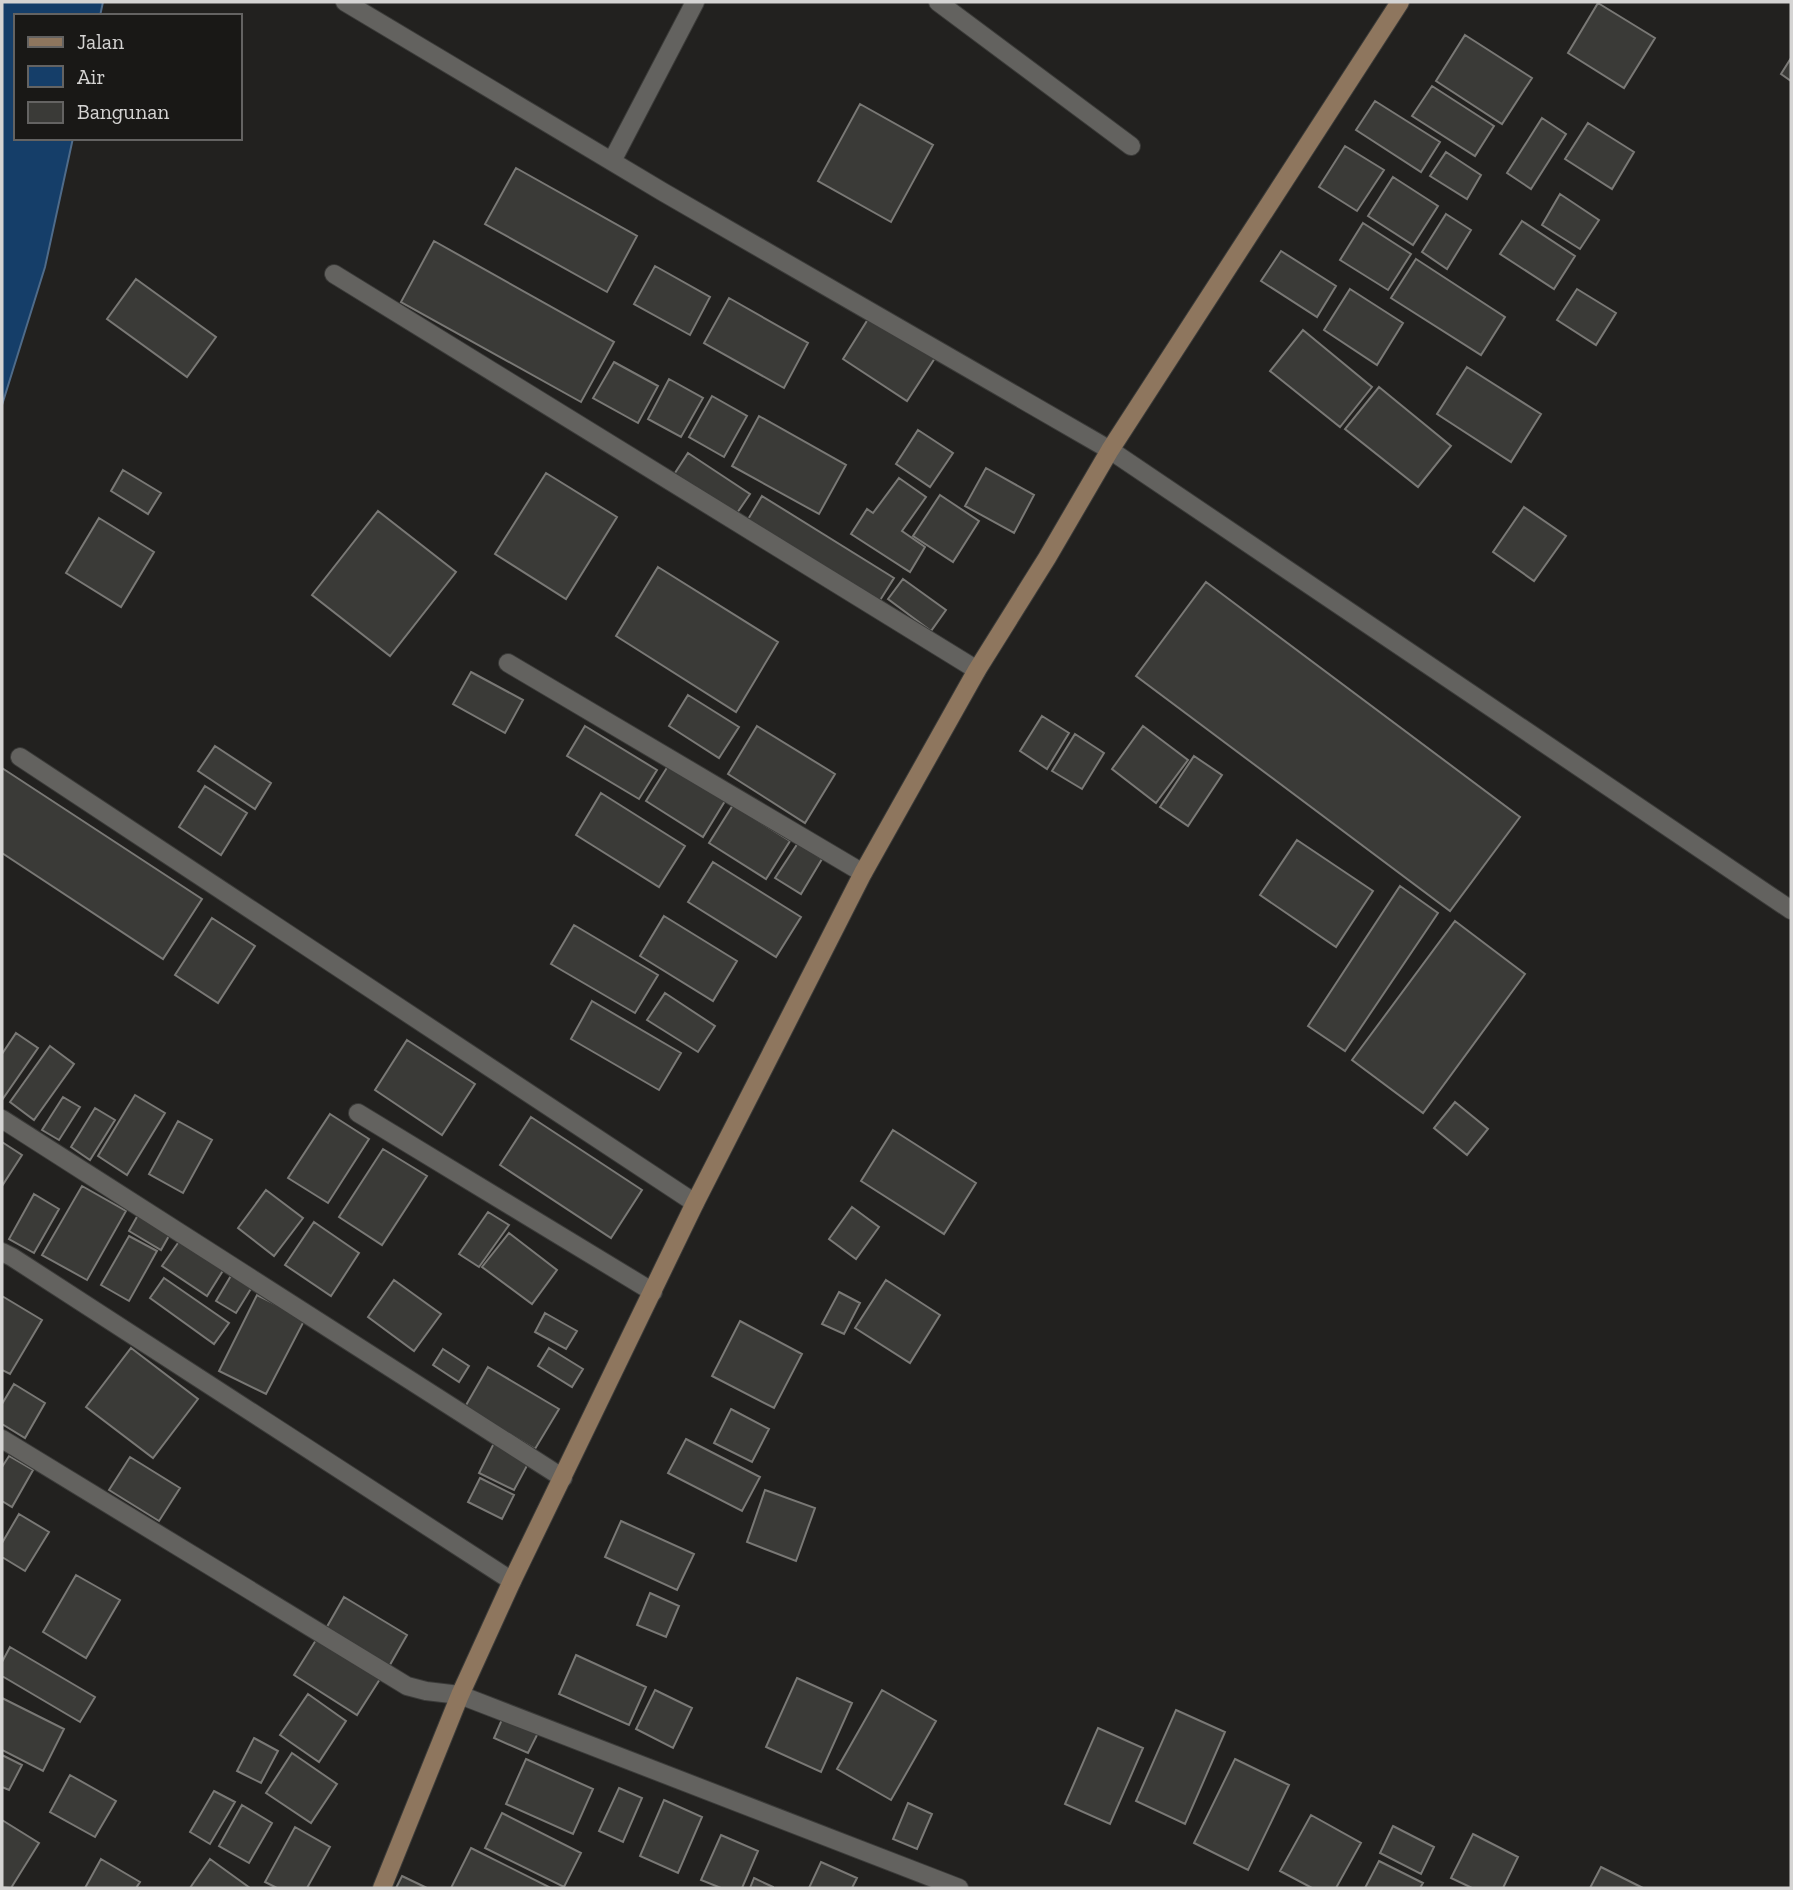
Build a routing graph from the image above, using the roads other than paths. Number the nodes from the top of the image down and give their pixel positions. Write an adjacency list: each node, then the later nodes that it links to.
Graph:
1 (345, 2): 6 (street)
2 (695, 2): 6 (street)
3 (938, 2): 5 (street)
4 (1400, 2): 8 (main road)
5 (1131, 146)
6 (612, 161): 8 (street)
7 (334, 274): 10 (street)
8 (1110, 450): 10 (main road); 13 (street)
9 (508, 663): 12 (street)
10 (977, 670): 12 (main road)
11 (20, 757): 16 (street)
12 (863, 873): 16 (main road)
13 (1791, 910)
14 (358, 1113): 18 (street)
15 (2, 1119): 20 (street)
16 (695, 1203): 18 (main road)
17 (2, 1252): 21 (street)
18 (653, 1292): 20 (main road)
19 (2, 1439): 22 (street)
20 (563, 1478): 21 (main road)
21 (512, 1581): 22 (main road)
22 (460, 1695): 23 (main road); 24 (street)
23 (382, 1888)
24 (959, 1888)

